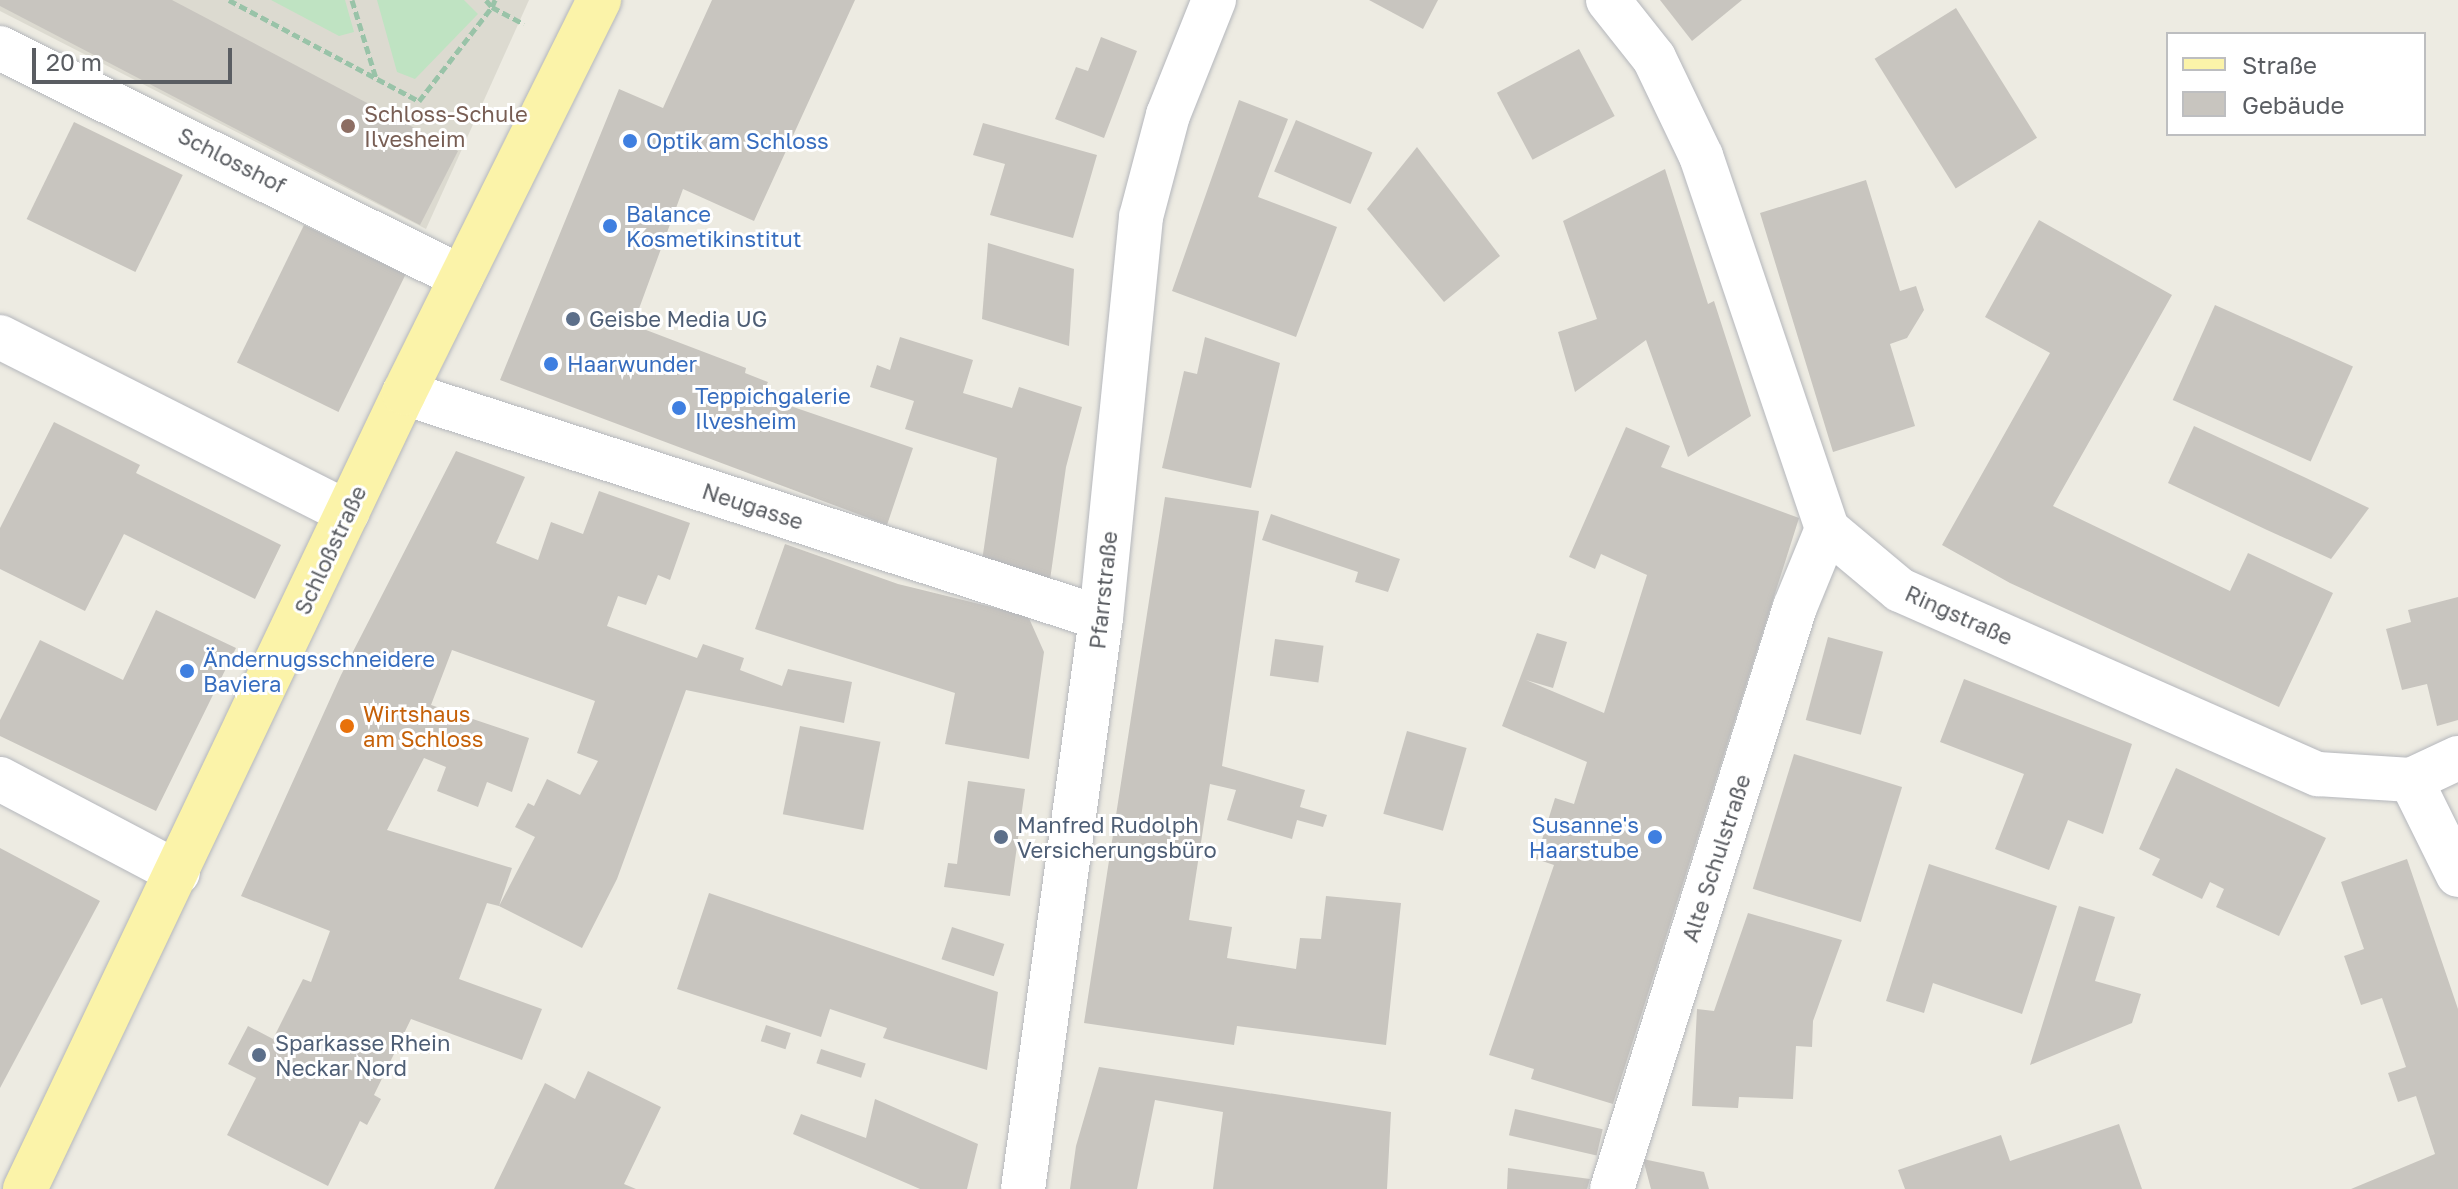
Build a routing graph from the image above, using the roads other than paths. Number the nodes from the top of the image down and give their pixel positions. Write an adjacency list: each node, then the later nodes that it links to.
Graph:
1 (599, 0): 5 (main road, Schloßstraße)
2 (1214, 0): 10 (street, Pfarrstraße)
3 (1608, 0): 9 (street)
4 (0, 48): 5 (street, Schlosshof)
5 (461, 277): 7 (main road, Schloßstraße)
6 (0, 337): 8 (street)
7 (404, 393): 8 (main road, Schloßstraße); 10 (street, Neugasse)
8 (347, 512): 14 (main road, Schloßstraße)
9 (1827, 529): 13 (street, Ringstraße); 18 (street, Alte Schulstraße)
10 (1101, 618): 17 (street, Pfarrstraße)
11 (2458, 758): 13 (street)
12 (0, 779): 14 (street)
13 (2411, 780): 15 (street)
14 (178, 873): 16 (main road, Schloßstraße)
15 (2458, 875)
16 (25, 1189)
17 (1023, 1189)
18 (1612, 1189)

